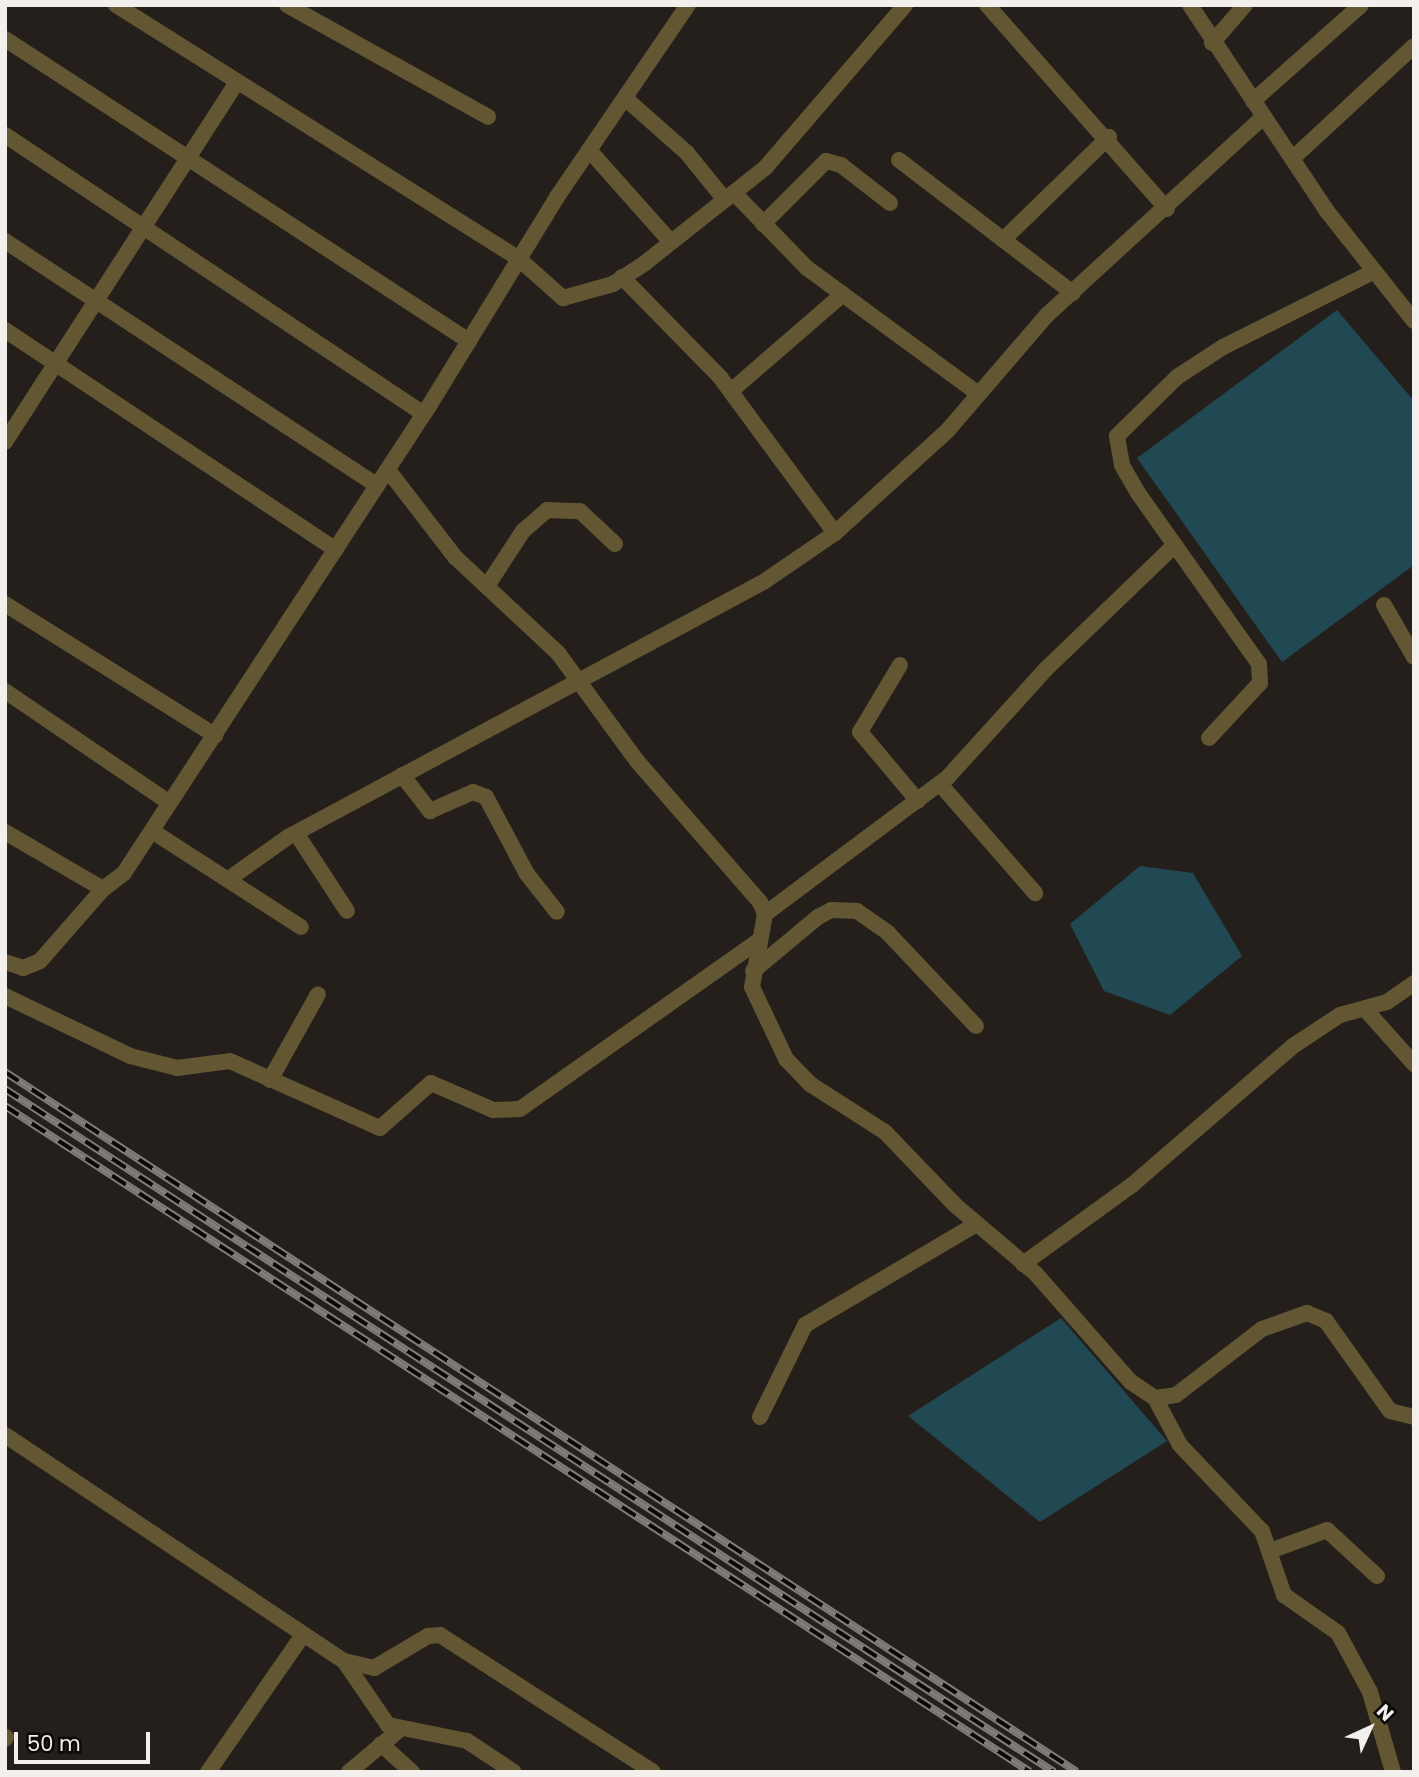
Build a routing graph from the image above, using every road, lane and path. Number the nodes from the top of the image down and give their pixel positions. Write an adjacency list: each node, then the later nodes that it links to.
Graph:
1 (116, 5): 12 (street)
2 (287, 5): 15 (street)
3 (688, 5): 13 (street)
4 (905, 5): 23 (street)
5 (987, 5): 18 (street)
6 (1190, 5): 10 (street)
7 (1245, 5): 10 (street)
8 (1362, 5): 14 (street)
9 (5, 39): 20 (street)
10 (1212, 43): 14 (street)
11 (1414, 46): 21 (street)
12 (237, 82): 20 (street); 31 (street)
13 (625, 98): 19 (street); 23 (street)
14 (1253, 101): 16 (street)
15 (488, 117)
16 (1263, 117): 21 (street); 25 (street)
17 (5, 135): 27 (street)
18 (1109, 137): 25 (street); 28 (street)
19 (589, 150): 30 (street); 31 (street)
20 (189, 157): 27 (street); 39 (street)
21 (1292, 159): 32 (street)
22 (899, 160): 28 (street)
23 (729, 196): 26 (street); 30 (street)
24 (890, 203): 26 (street)
25 (1167, 209): 35 (street)
26 (762, 224): 34 (street)
27 (145, 225): 36 (street); 43 (street)
28 (1003, 240): 35 (street)
29 (5, 241): 36 (street)
30 (671, 242): 33 (street)
31 (519, 259): 33 (street); 39 (street)
32 (1371, 273): 37 (street); 50 (street)
33 (622, 277): 41 (street)
34 (843, 293): 41 (street); 42 (street)
35 (1073, 293): 42 (street)
36 (97, 300): 40 (street); 47 (street)
37 (1414, 321)
38 (5, 330): 40 (street)
39 (469, 341): 43 (street)
40 (57, 363): 44 (street); 51 (street)
41 (731, 391): 48 (street)
42 (977, 393): 48 (street)
43 (424, 414): 46 (street)
44 (10, 423): 45 (street)
45 (5, 442)
46 (388, 470): 47 (street); 52 (street)
47 (377, 485): 51 (street)
48 (835, 533): 57 (street)
49 (615, 544): 52 (street)
50 (1175, 545): 60 (street); 62 (street)
51 (336, 550): 59 (street)
52 (487, 586): 57 (street)
53 (5, 604): 59 (street)
54 (1384, 605): 55 (street)
55 (1414, 657)
56 (900, 666): 63 (street)
57 (580, 683): 61 (street); 73 (street)
58 (5, 691): 64 (street)
59 (215, 736): 64 (street)
60 (1209, 738)
61 (402, 775): 67 (street); 72 (street)
62 (940, 783): 63 (street); 70 (street)
63 (918, 801): 73 (street)
64 (170, 803): 65 (street)
65 (152, 831): 68 (street); 69 (street)
66 (5, 832): 69 (street)
67 (296, 833): 68 (street); 71 (street)
68 (230, 878): 74 (street)
69 (103, 889): 76 (street)
70 (1035, 893)
71 (347, 911)
72 (557, 912)
73 (765, 914): 75 (street)
74 (301, 927)
75 (760, 940): 77 (street); 84 (street)
76 (5, 962)
77 (753, 971): 82 (street); 85 (street)
78 (1414, 983): 81 (street)
79 (318, 994): 84 (street)
80 (5, 996): 84 (street)
81 (1365, 1009): 83 (street); 86 (street)
82 (976, 1026)
83 (1414, 1064)
84 (270, 1080)
85 (975, 1224): 86 (street); 88 (street)
86 (1023, 1264): 87 (street)
87 (1155, 1398): 89 (street); 91 (street)
88 (760, 1417)
89 (1414, 1417)
90 (5, 1435): 93 (street)
91 (1270, 1551): 92 (street); 102 (street)
92 (1377, 1576)
93 (302, 1636): 94 (street); 98 (street)
94 (344, 1661): 95 (street); 101 (street)
95 (398, 1731): 96 (street); 100 (street)
96 (381, 1744): 97 (street); 99 (street)
97 (356, 1769)
98 (208, 1772)
99 (411, 1772)
100 (514, 1772)
101 (653, 1772)
102 (1393, 1772)

